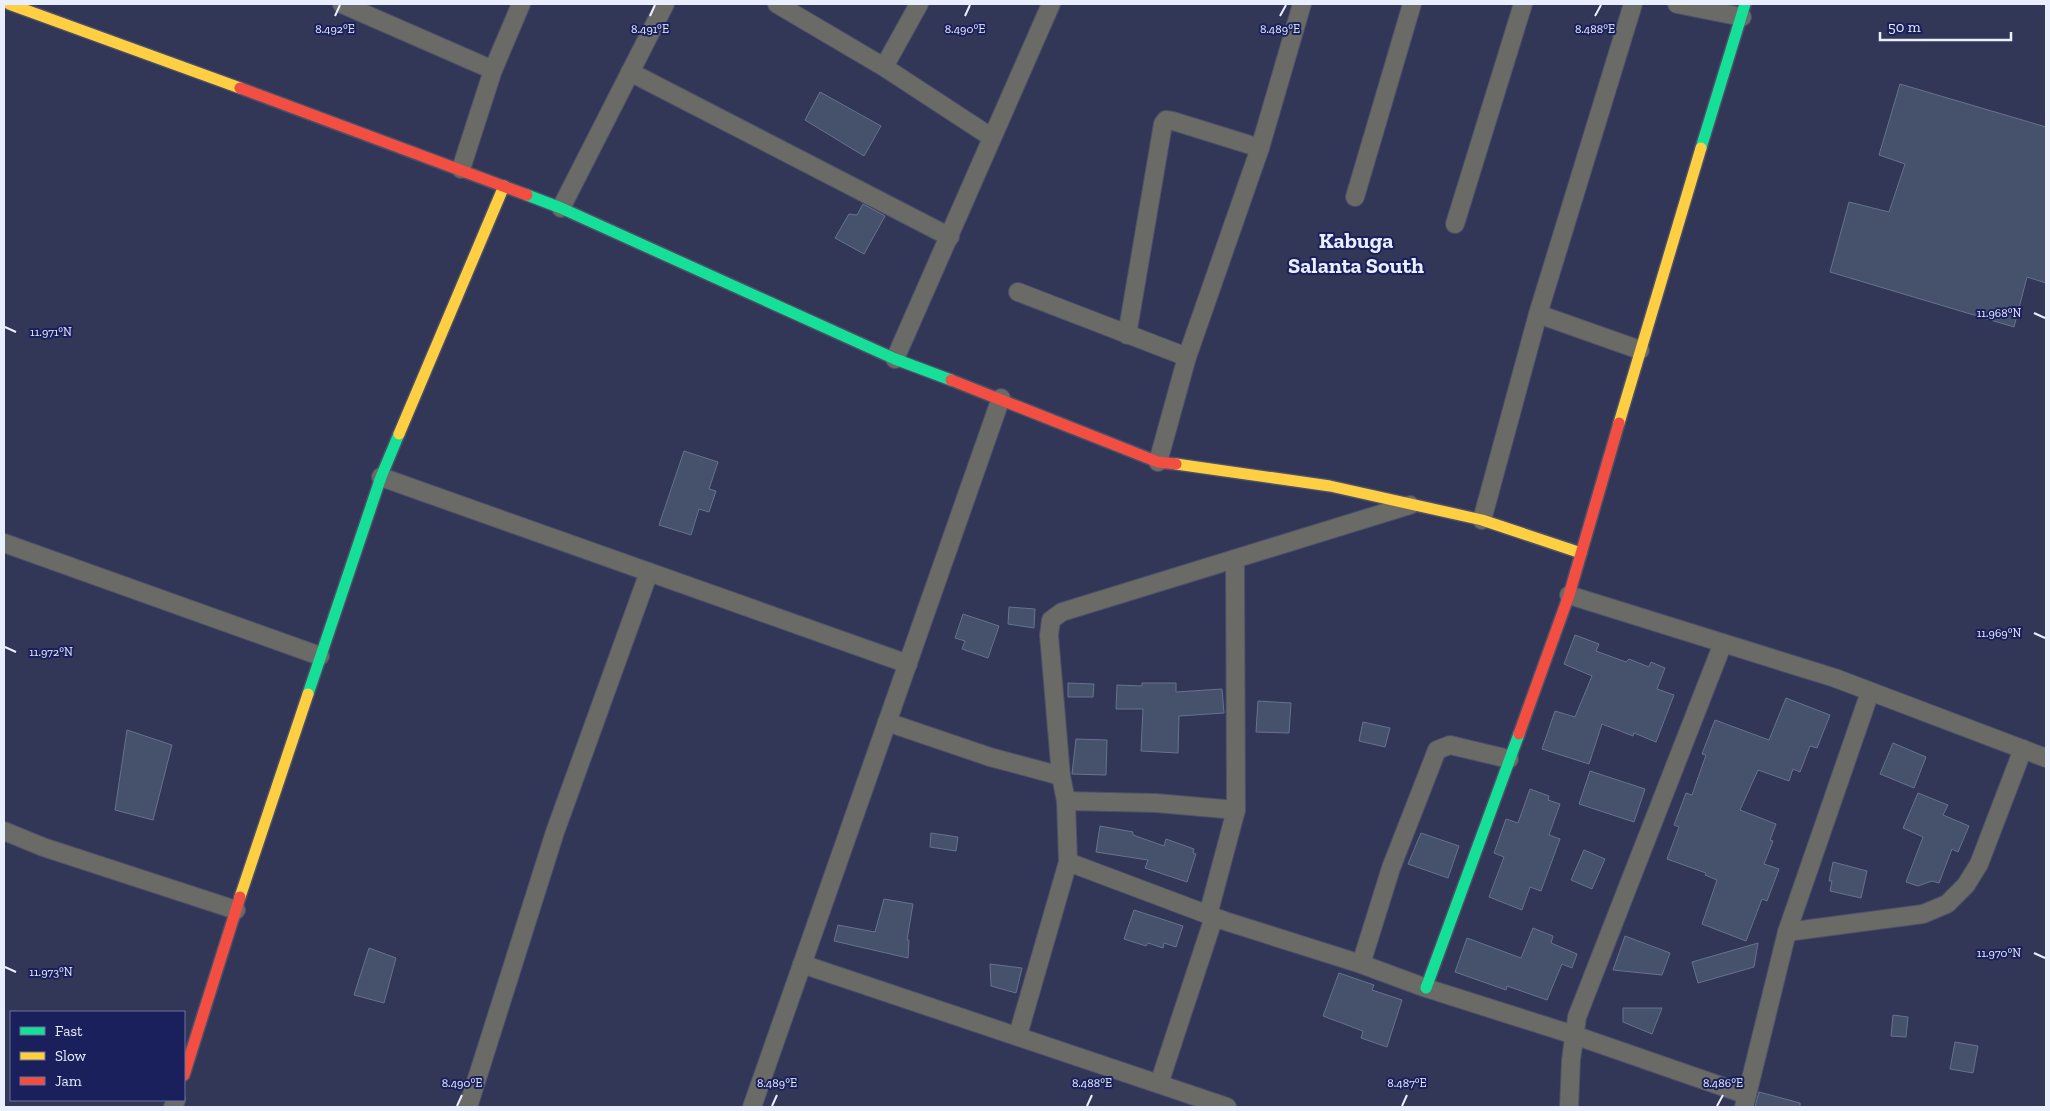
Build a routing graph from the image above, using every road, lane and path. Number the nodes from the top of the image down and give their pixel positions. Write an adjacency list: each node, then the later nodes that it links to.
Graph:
1 (9, 4): 19 (street)
2 (342, 4): 15 (street)
3 (521, 4): 15 (street)
4 (664, 4): 16 (street)
5 (777, 4): 14 (street)
6 (919, 4): 14 (street)
7 (1051, 4): 17 (street)
8 (1302, 4): 18 (street)
9 (1412, 4): 21 (street)
10 (1523, 4): 23 (street)
11 (1632, 4): 26 (street)
12 (1677, 4): 13 (street)
13 (1744, 11): 28 (street)
14 (884, 67): 17 (street)
15 (493, 70): 19 (street)
16 (630, 72): 22 (street); 24 (street)
17 (991, 137): 24 (street)
18 (1260, 148): 27 (street); 29 (street)
19 (461, 169): 20 (street)
20 (504, 186): 22 (street); 33 (street)
21 (1355, 197)
22 (561, 208): 30 (street)
23 (1456, 224)
24 (950, 237): 30 (street)
25 (1018, 292): 27 (street)
26 (1538, 314): 28 (street); 35 (street)
27 (1127, 335): 29 (street)
28 (1640, 350): 37 (street)
29 (1187, 357): 32 (street)
30 (895, 359): 31 (street)
31 (1000, 398): 32 (street); 43 (street)
32 (1158, 462): 34 (street)
33 (381, 477): 39 (street); 42 (street)
34 (1411, 504): 35 (street); 38 (street)
35 (1482, 520): 37 (street)
36 (4, 543): 42 (street)
37 (1581, 553): 40 (street)
38 (1235, 559): 49 (street); 51 (street)
39 (649, 572): 43 (street); 65 (street)
40 (1569, 595): 41 (street); 48 (street)
41 (1723, 643): 44 (street); 61 (street)
42 (320, 656): 54 (street)
43 (908, 664): 45 (street)
44 (1870, 692): 46 (street); 56 (street)
45 (888, 722): 49 (street); 57 (street)
46 (2023, 749): 47 (street); 56 (street)
47 (2046, 758)
48 (1510, 759): 58 (street); 59 (street)
49 (1061, 776): 50 (street)
50 (1066, 801): 51 (street); 53 (street)
51 (1236, 810): 55 (street)
52 (4, 831): 54 (street)
53 (1068, 862): 55 (street); 60 (street)
54 (236, 910): 62 (street)
55 (1211, 916): 58 (street); 63 (street)
56 (1787, 932): 64 (street)
57 (802, 964): 60 (street); 66 (street)
58 (1361, 964): 59 (street)
59 (1426, 988): 61 (street)
60 (1018, 1035): 63 (street)
61 (1574, 1035): 64 (street); 68 (street)
62 (185, 1071)
63 (1159, 1084): 67 (street)
64 (1746, 1101)
65 (468, 1107)
66 (752, 1107)
67 (1227, 1107)
68 (1569, 1107)

